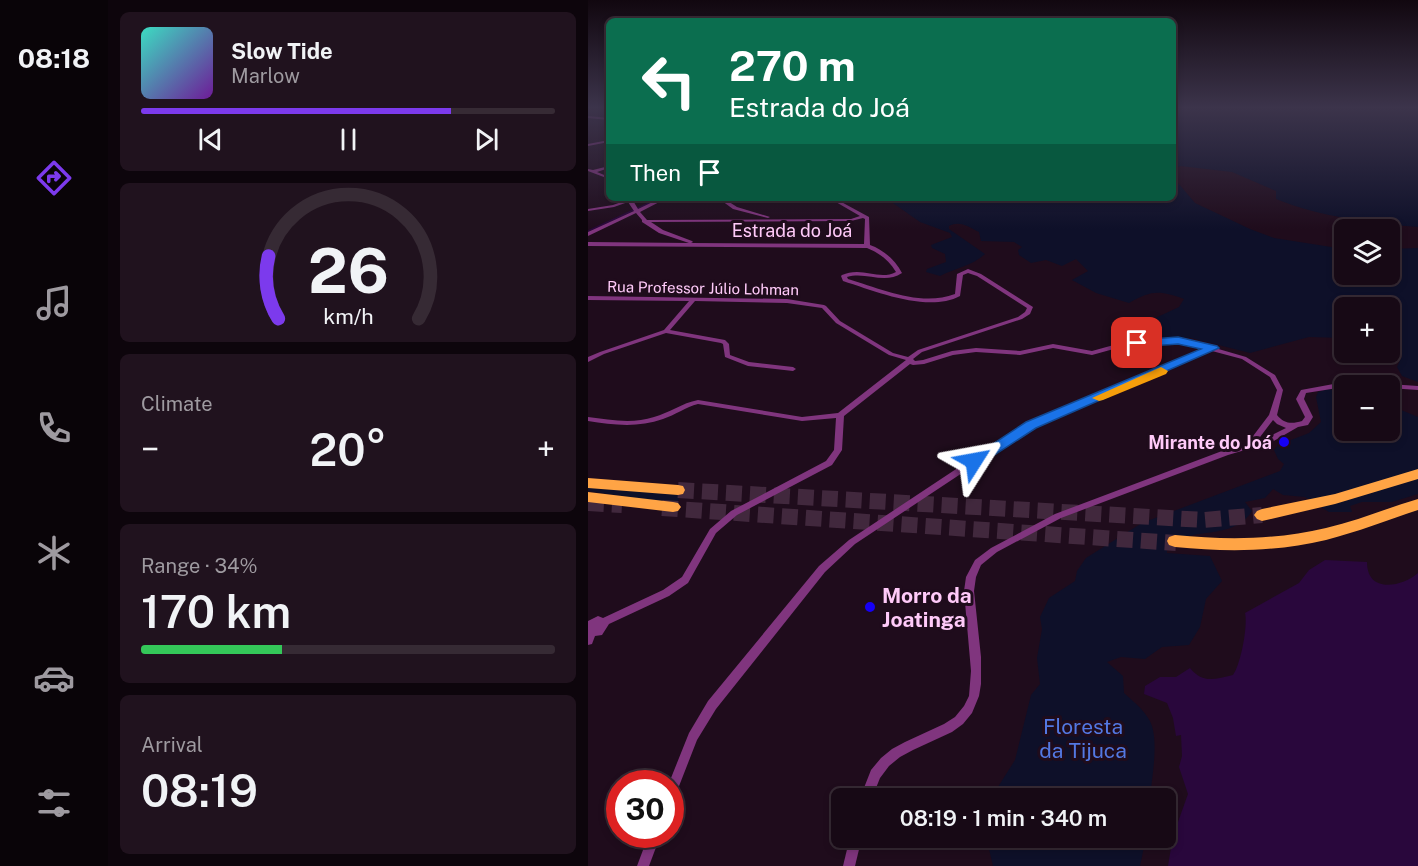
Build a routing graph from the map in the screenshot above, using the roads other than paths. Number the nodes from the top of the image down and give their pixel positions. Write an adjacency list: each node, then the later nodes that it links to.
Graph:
1 (606, 169): 2 (street)
2 (596, 171): 3 (street); 4 (street)
3 (588, 172)
4 (606, 176)
5 (625, 201): 11 (street)
6 (630, 201): 12 (street)
7 (650, 201): 12 (street)
8 (658, 201): 12 (street)
9 (724, 201): 13 (street)
10 (836, 201): 14 (street)
11 (588, 210)
12 (634, 210): 16 (street); 18 (street); 19 (street)
13 (758, 215): 15 (street); 17 (street)
14 (864, 216): 15 (street); 24 (street)
15 (783, 220): 17 (street)
16 (644, 221): 17 (street); 20 (street)
17 (749, 221)
18 (588, 229)
19 (588, 234)
20 (678, 239): 22 (street); 23 (street)
21 (588, 244): 22 (street, Estrada do Joá)
22 (668, 245): 23 (street, Estrada do Joá)
23 (697, 245): 24 (street, Estrada do Joá)
24 (867, 246): 26 (street, Estrada do Joá)
25 (979, 266): 26 (street)
26 (968, 270): 32 (street)
27 (588, 298): 28 (street, Rua Professor Júlio Lohman)
28 (693, 300): 29 (street); 32 (street, Rua Professor Júlio Lohman)
29 (666, 331): 31 (street); 33 (street)
30 (1213, 348): 32 (street); 38 (street); 51 (street)
31 (588, 360)
32 (909, 360): 37 (street)
33 (793, 369)
34 (1334, 386): 40 (street)
35 (1400, 387): 36 (street)
36 (1418, 388)
37 (840, 415): 39 (street); 50 (street)
38 (1272, 416): 40 (street); 41 (street)
39 (588, 419)
40 (1297, 426): 41 (street)
41 (1250, 445): 52 (street)
42 (1418, 474): 48 (highway)
43 (588, 483): 44 (highway)
44 (678, 490)
45 (588, 496): 47 (highway)
46 (1418, 505): 49 (highway)
47 (673, 507)
48 (1262, 515)
49 (1176, 542)
50 (589, 631)
51 (680, 770)
52 (870, 788)
53 (650, 848): 55 (street)
54 (853, 848): 56 (street)
55 (643, 866)
56 (849, 866)

